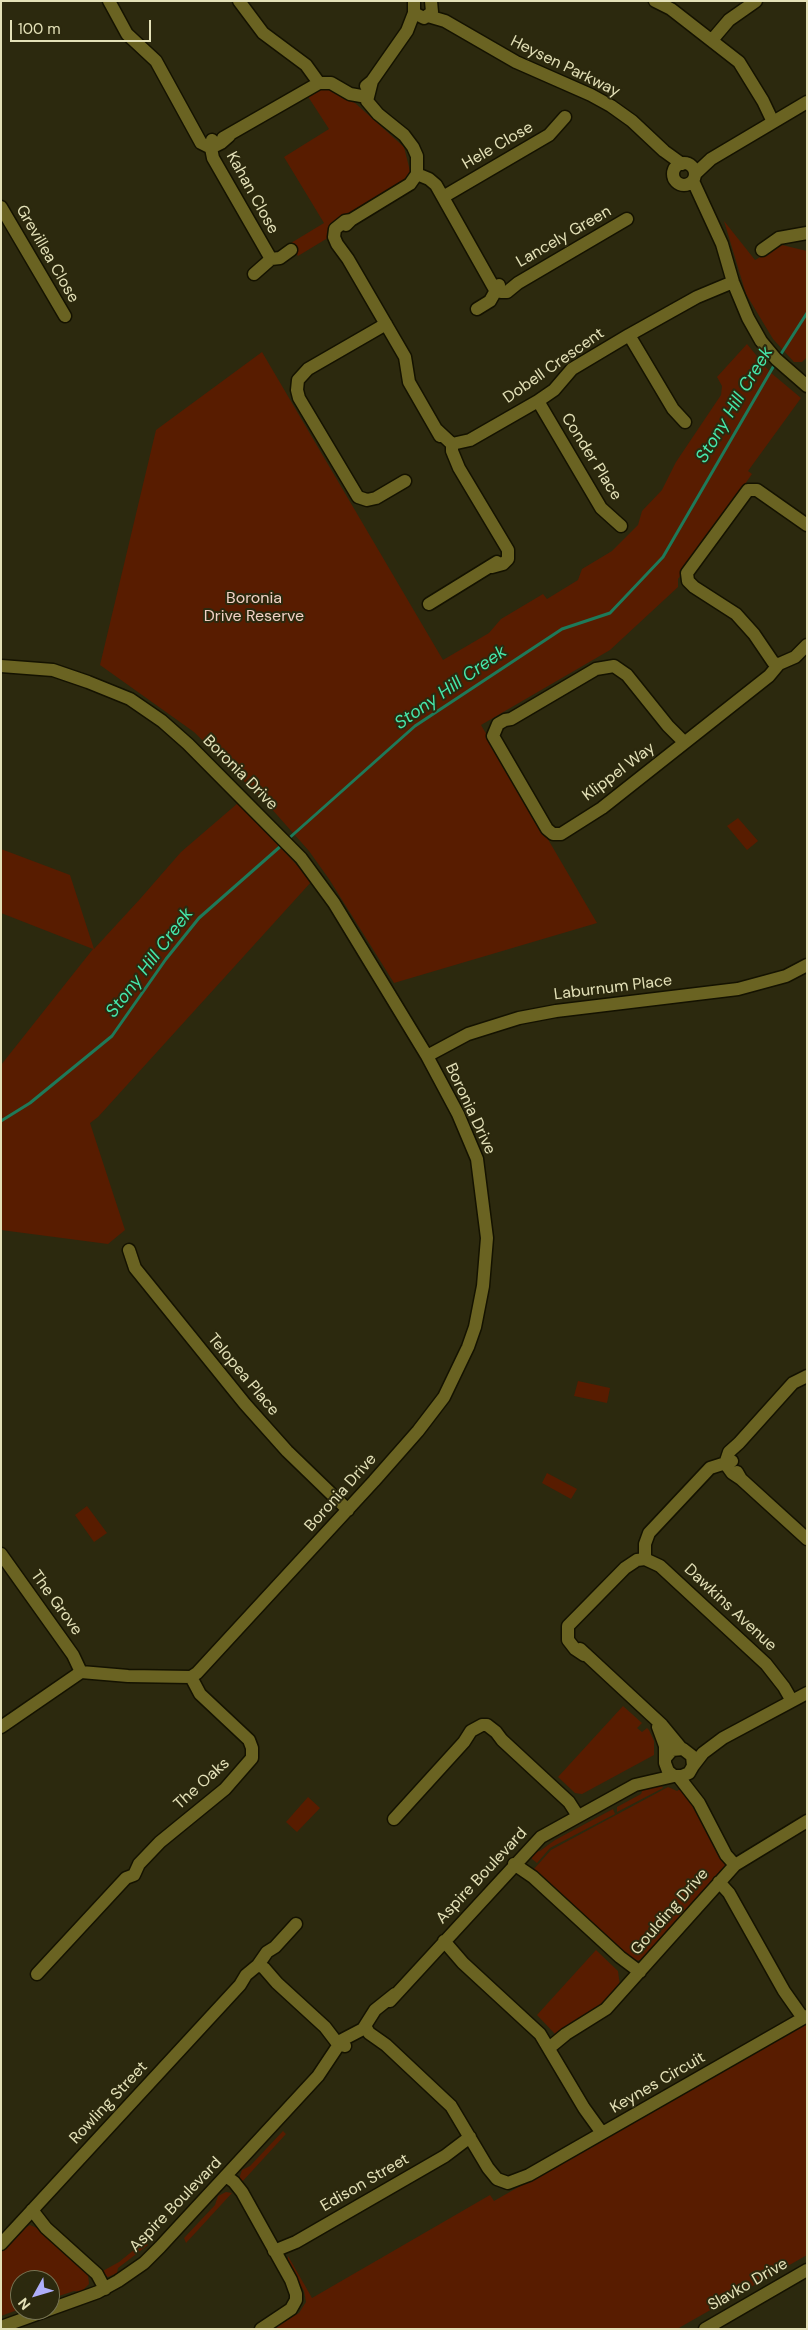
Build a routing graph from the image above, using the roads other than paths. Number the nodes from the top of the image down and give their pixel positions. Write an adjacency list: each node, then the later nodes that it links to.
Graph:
1 (109, 1): 12 (street)
2 (239, 1): 7 (street)
3 (655, 1): 6 (street)
4 (756, 1): 6 (street)
5 (423, 7): 8 (street); 13 (street, Heysen Parkway)
6 (712, 40): 11 (street)
7 (319, 83): 8 (street); 12 (street)
8 (364, 96): 14 (street)
9 (807, 102): 11 (street)
10 (565, 117): 15 (street, Hele Close)
11 (775, 120): 13 (street)
12 (211, 144): 21 (street, Kahan Close)
13 (686, 173): 23 (street, Heysen Parkway)
14 (417, 174): 15 (street); 27 (street)
15 (443, 197): 24 (street)
16 (1, 207): 26 (street, Grevillea Close)
17 (627, 219): 24 (street, Lancely Green)
18 (807, 233): 20 (street)
19 (291, 250): 21 (street, Kahan Close)
20 (762, 250)
21 (271, 259): 22 (street, Kahan Close)
22 (254, 274)
23 (734, 285): 28 (street, Dobell Crescent); 29 (street, Heysen Parkway)
24 (498, 288): 25 (street)
25 (477, 309)
26 (65, 316)
27 (386, 324): 32 (street); 33 (street)
28 (629, 335): 30 (street, Dobell Crescent); 31 (street)
29 (805, 380)
30 (538, 401): 32 (street, Dobell Crescent); 35 (street, Conder Place)
31 (685, 422)
32 (452, 448): 36 (street)
33 (405, 481)
34 (807, 525): 38 (street)
35 (621, 526)
36 (429, 604)
37 (804, 647): 38 (street)
38 (776, 662): 40 (street, Klippel Way)
39 (1, 666): 42 (street, Boronia Drive)
40 (682, 744): 40 (street, Klippel Way)
41 (807, 965): 42 (street, Laburnum Place)
42 (427, 1056): 48 (street, Boronia Drive)
43 (129, 1250): 48 (street, Telopea Place)
44 (807, 1376): 46 (street)
45 (807, 1384): 46 (street)
46 (788, 1390): 47 (street)
47 (729, 1462): 49 (street); 51 (street)
48 (348, 1510): 53 (street, Boronia Drive)
49 (807, 1539)
50 (1, 1554): 52 (street, The Grove)
51 (645, 1556): 55 (street, Dawkins Avenue); 56 (street)
52 (81, 1672): 53 (street); 57 (street)
53 (191, 1677): 74 (street, The Oaks)
54 (807, 1693): 55 (street)
55 (789, 1703): 58 (street)
56 (653, 1718): 59 (street); 60 (street)
57 (1, 1727)
58 (723, 1738): 59 (street); 61 (street)
59 (683, 1749): 60 (street); 61 (street)
60 (666, 1758): 62 (street); 63 (street, Aspire Boulevard)
61 (692, 1768): 62 (street); 64 (street)
62 (676, 1776): 63 (street, Aspire Boulevard); 64 (street)
63 (635, 1785): 65 (street, Aspire Boulevard)
64 (699, 1803): 69 (street)
65 (575, 1817): 66 (street); 68 (street, Aspire Boulevard)
66 (394, 1819)
67 (807, 1821): 69 (street, Goulding Drive)
68 (517, 1861): 72 (street, Aspire Boulevard); 75 (street)
69 (737, 1863): 70 (street, Goulding Drive)
70 (716, 1885): 75 (street, Goulding Drive); 76 (street)
71 (296, 1924): 73 (street, Rowling Street)
72 (442, 1943): 77 (street, Aspire Boulevard); 79 (street)
73 (261, 1968): 78 (street); 83 (street, Rowling Street)
74 (38, 1974)
75 (638, 1974): 79 (street, Goulding Drive)
76 (802, 2018): 80 (street, Keynes Circuit)
77 (369, 2030): 78 (street, Aspire Boulevard); 81 (street, Keynes Circuit)
78 (342, 2043): 82 (street, Aspire Boulevard)
79 (547, 2045): 80 (street)
80 (599, 2135): 81 (street, Keynes Circuit)
81 (472, 2141): 85 (street, Edison Street)
82 (224, 2178): 85 (street); 87 (street, Aspire Boulevard)
83 (30, 2213): 84 (street, Rowling Street); 87 (street)
84 (1, 2244)
85 (276, 2254): 89 (street)
86 (807, 2270): 90 (street, Slavko Drive)
87 (102, 2291): 88 (street, Aspire Boulevard)
88 (1, 2327)
89 (261, 2329)
90 (705, 2329)

